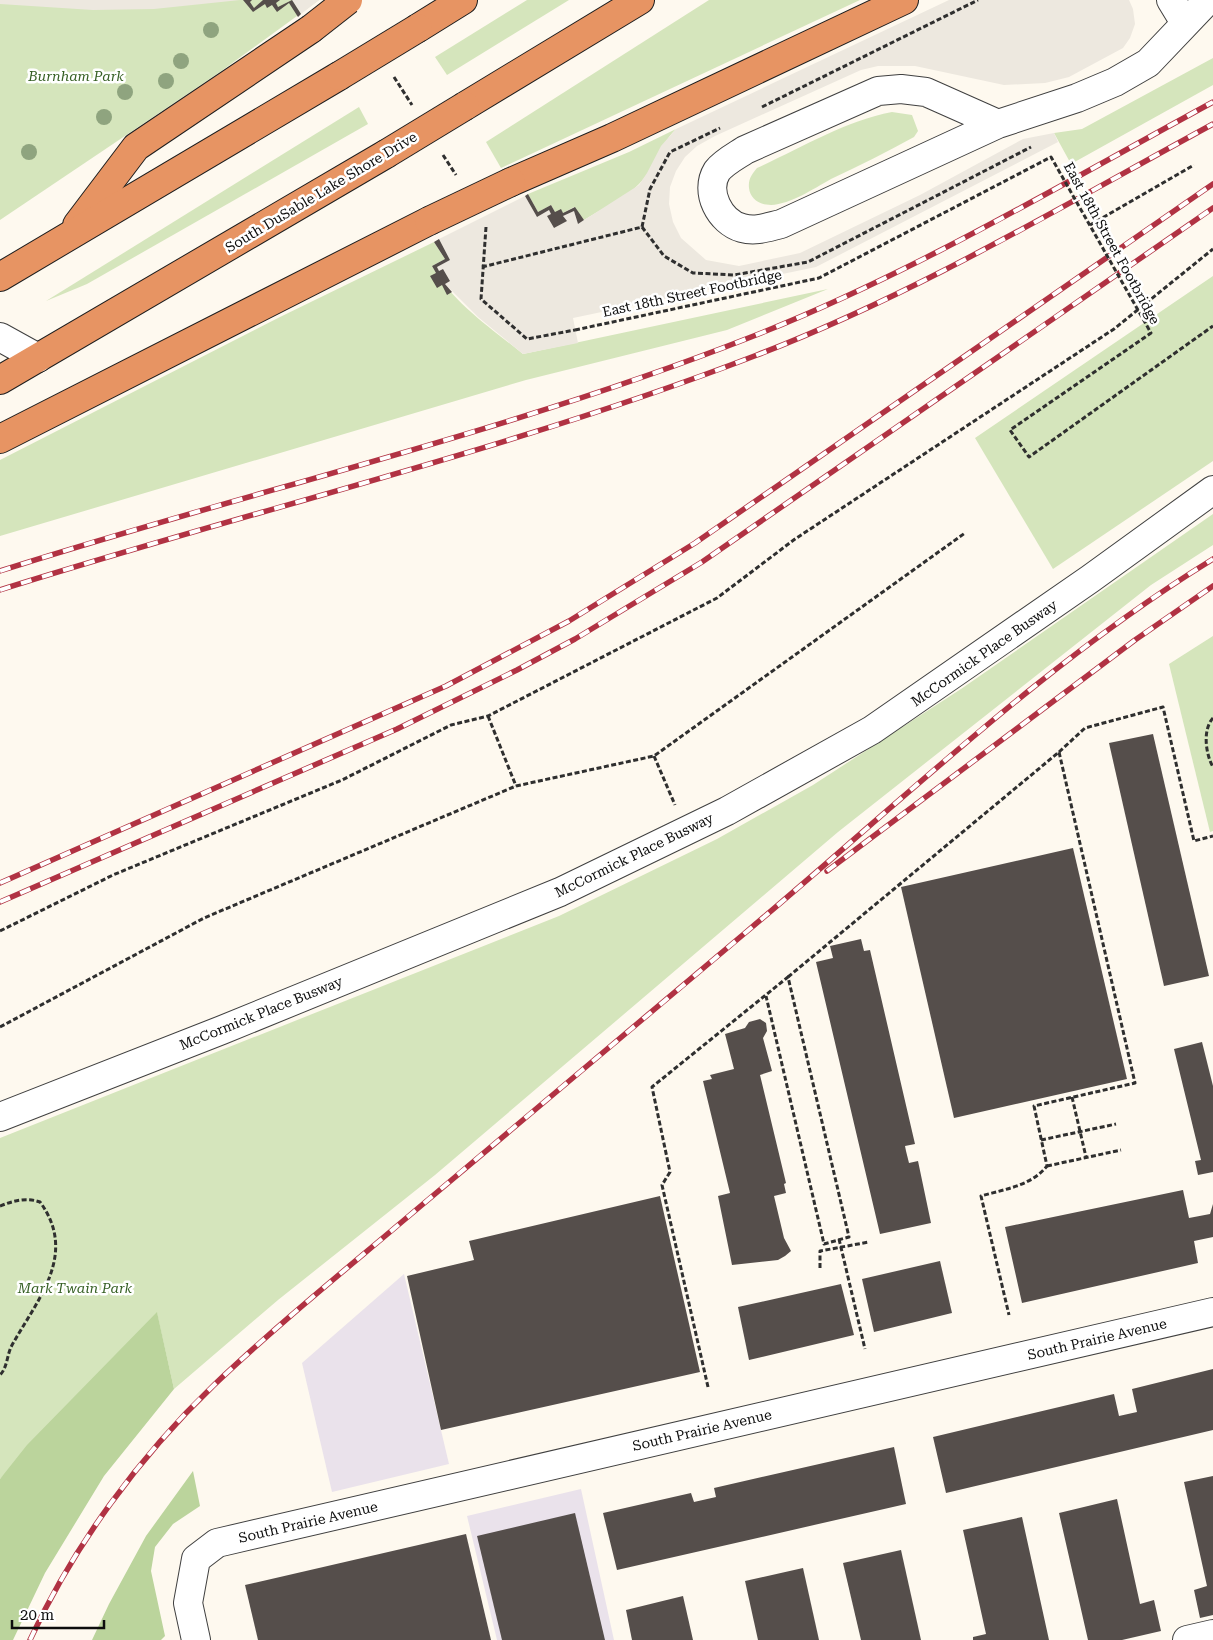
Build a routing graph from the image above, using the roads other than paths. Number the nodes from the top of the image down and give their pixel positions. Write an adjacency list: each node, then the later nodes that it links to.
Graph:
1 (348, 0): 8 (highway, bridge)
2 (463, 0): 8 (highway, bridge)
3 (640, 0): 11 (highway, South DuSable Lake Shore Drive, bridge)
4 (904, 0): 13 (highway, bridge)
5 (1208, 0): 6 (street)
6 (1178, 11): 7 (street)
7 (998, 124): 7 (street)
8 (69, 235): 9 (highway)
9 (0, 277)
10 (0, 338): 11 (street)
11 (38, 358): 12 (highway, South DuSable Lake Shore Drive)
12 (0, 380)
13 (0, 439)
14 (1213, 490): 15 (street, McCormick Place Busway)
15 (0, 1117)
16 (1213, 1312): 18 (street, South Prairie Avenue)
17 (1213, 1634): 19 (street)
18 (196, 1640)
19 (1186, 1640)

